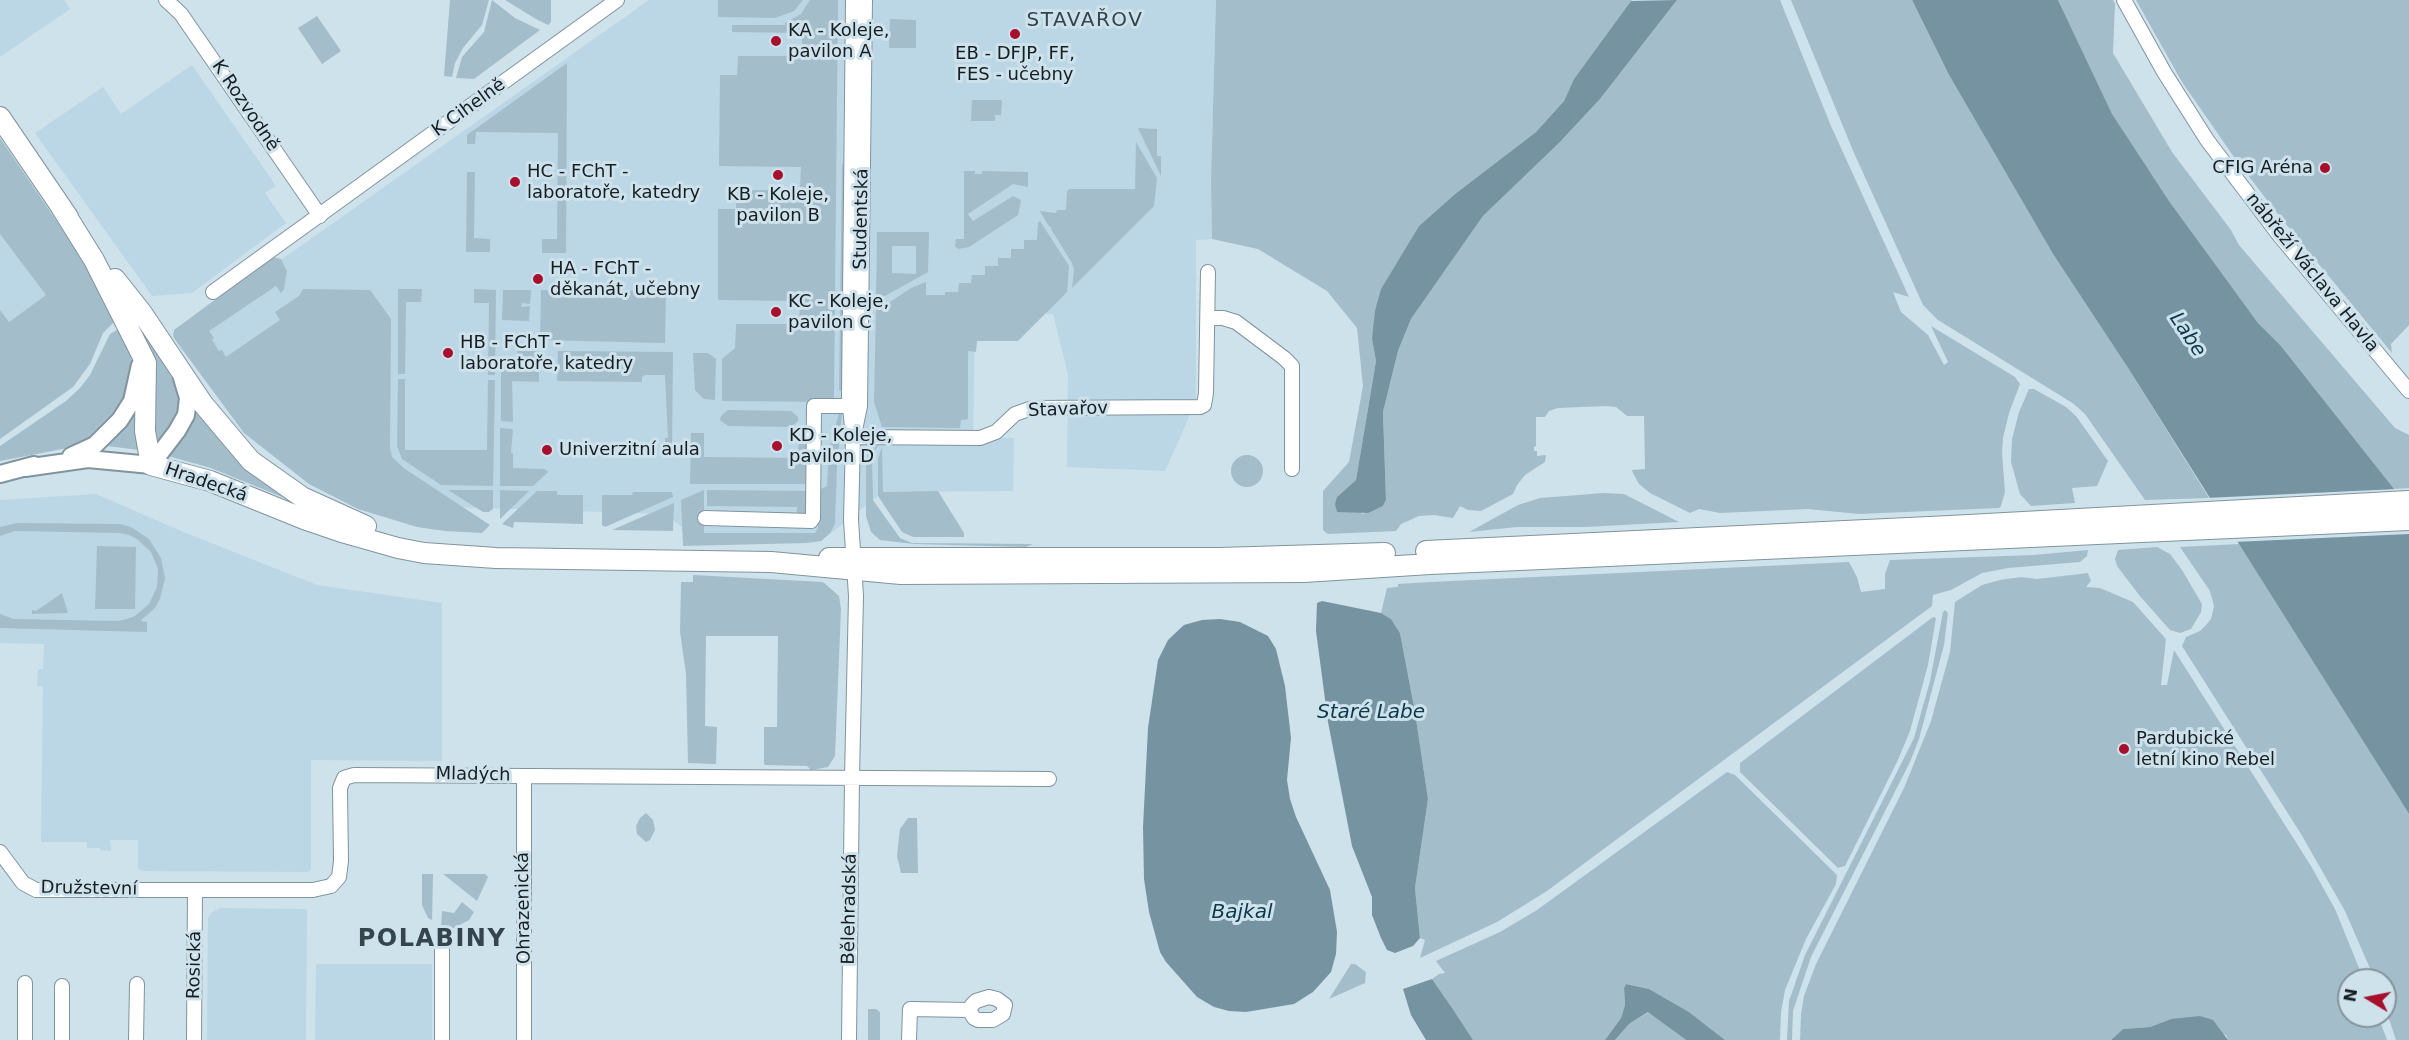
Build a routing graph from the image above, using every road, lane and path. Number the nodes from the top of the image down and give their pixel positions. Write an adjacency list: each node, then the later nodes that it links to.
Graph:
1 (166, 0): 8 (street, K Rozvodně)
2 (617, 0): 8 (street, K Cihelně)
3 (853, 0): 15 (street, Studentská)
4 (865, 0): 15 (street, Studentská)
5 (2124, 0): 14 (street, nábřeží Václava Havla)
6 (0, 117): 7 (main road, Hradecká)
7 (61, 207): 12 (main road, Hradecká); 13 (main road, Hradecká)
8 (320, 216): 10 (street, K Cihelně)
9 (1208, 272): 11 (street, Stavařov)
10 (213, 292)
11 (1208, 318): 16 (street, Stavařov); 19 (street)
12 (135, 338): 17 (main road, Hradecká); 18 (street)
13 (167, 351): 17 (street); 24 (main road, Hradecká)
14 (2409, 391)
15 (855, 406): 16 (street, Studentská); 22 (street)
16 (853, 437): 25 (street, Studentská)
17 (151, 465): 18 (street); 24 (main road, Hradecká)
18 (25, 468): 20 (street)
19 (1292, 469)
20 (0, 474)
21 (2409, 501): 25 (main road)
22 (705, 518)
23 (2409, 520): 25 (main road)
24 (496, 558): 25 (main road, Hradecká)
25 (854, 564): 27 (street, Bělehradská)
26 (524, 776): 27 (street, Mladých); 30 (street, Mladých); 41 (street, Ohrazenická)
27 (852, 777): 28 (street); 42 (street, Bělehradská)
28 (1049, 779)
29 (0, 852): 30 (street, Družstevní)
30 (195, 890): 39 (street, Rosická)
31 (442, 950): 40 (street)
32 (25, 983): 36 (street)
33 (137, 984): 38 (street)
34 (62, 986): 37 (street)
35 (969, 1010): 43 (street)
36 (25, 1040)
37 (62, 1040)
38 (136, 1040)
39 (194, 1040)
40 (442, 1040)
41 (524, 1040)
42 (849, 1040)
43 (909, 1040)

